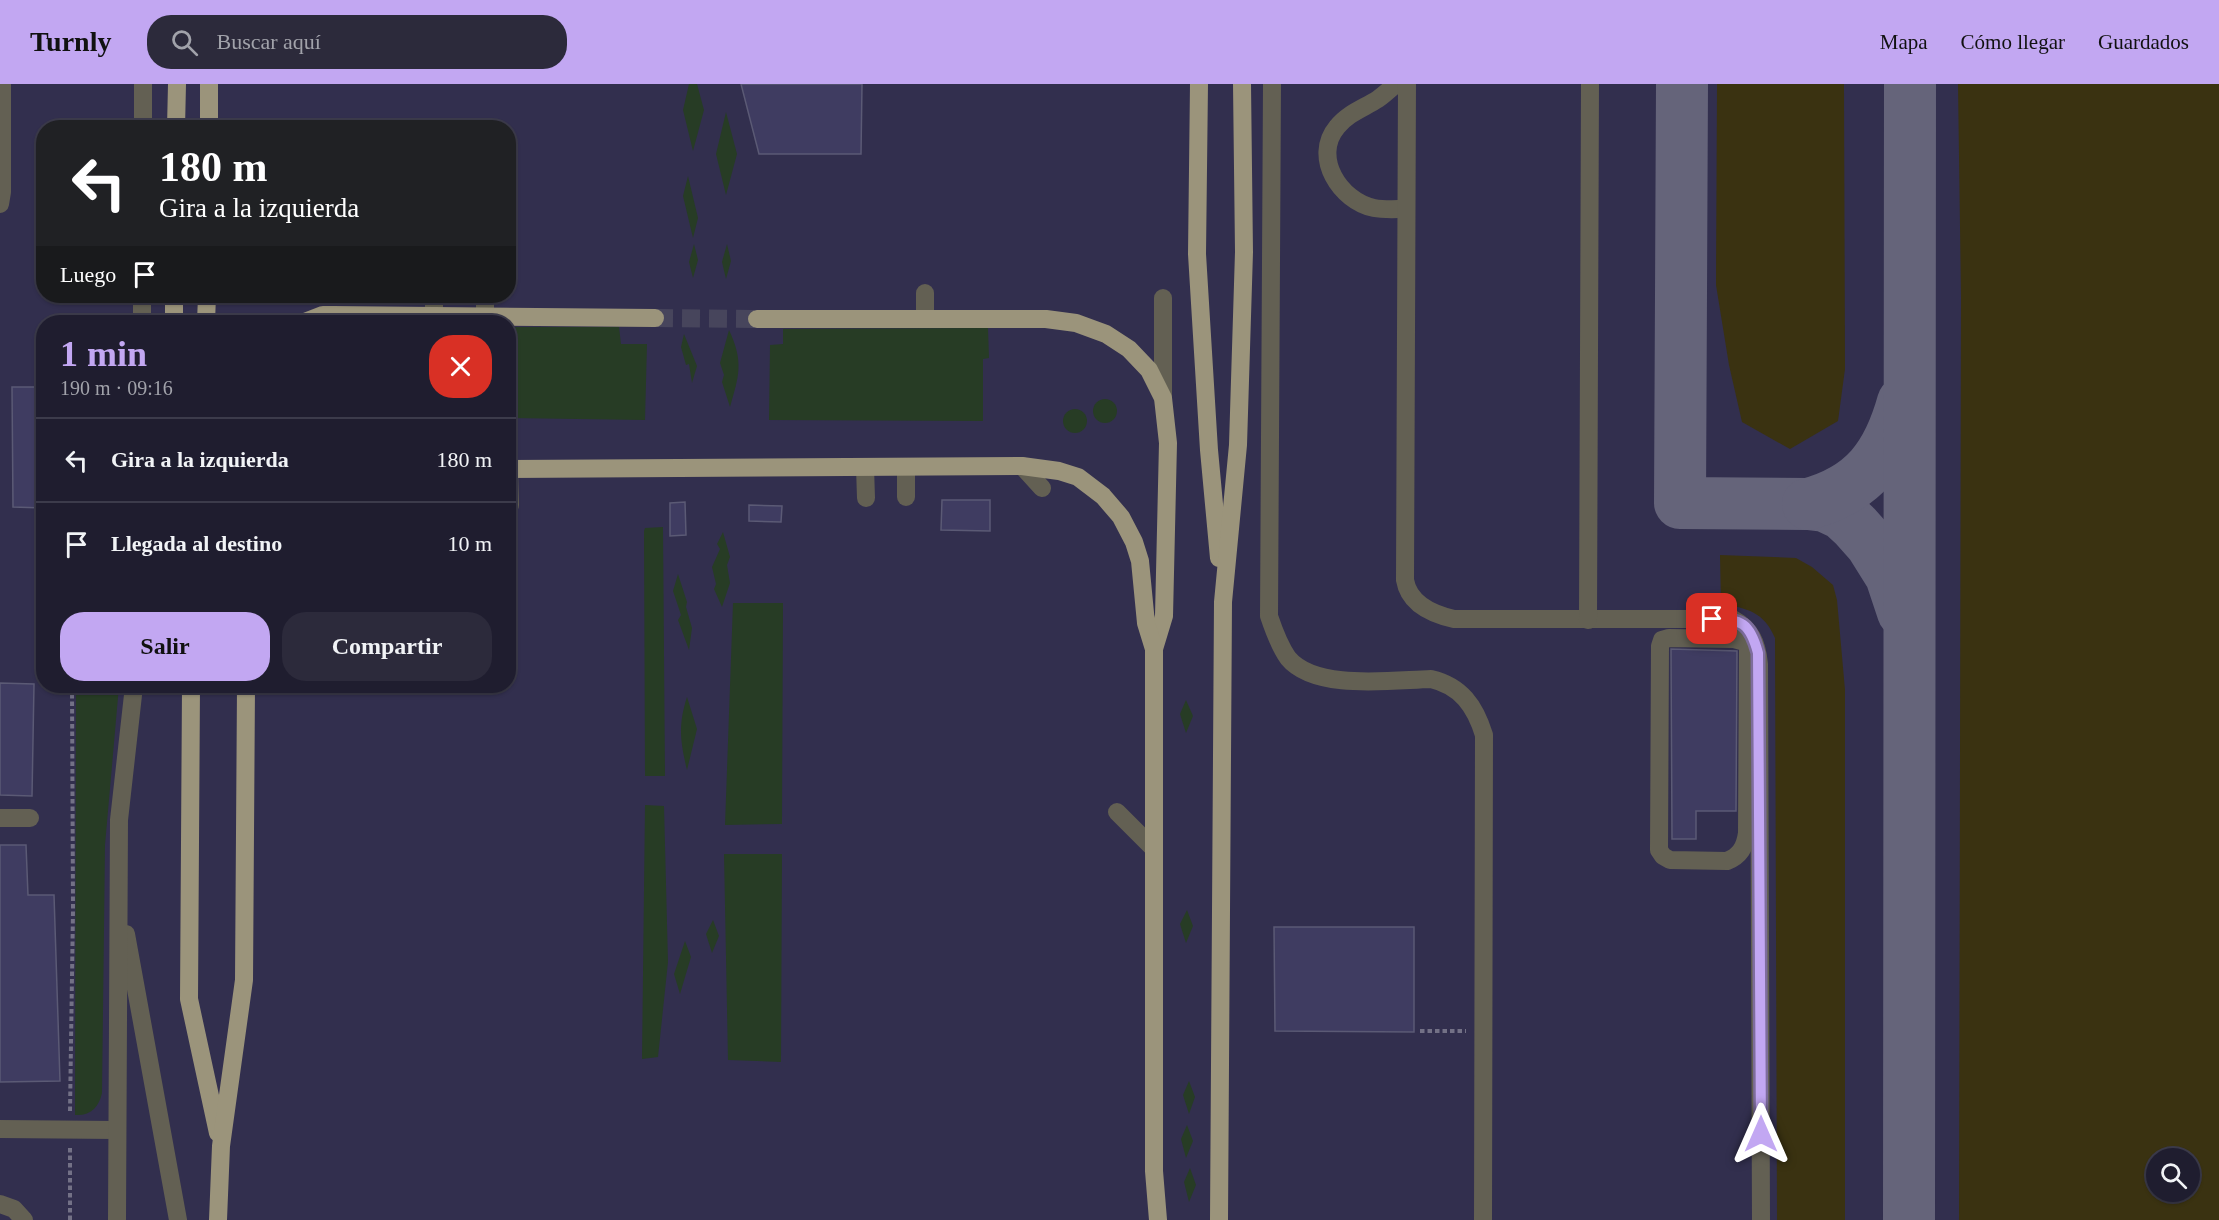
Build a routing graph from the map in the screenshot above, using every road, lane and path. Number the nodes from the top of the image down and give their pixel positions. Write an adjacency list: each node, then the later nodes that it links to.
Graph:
1 (2, 84): 14 (lane)
2 (143, 84): 11 (lane)
3 (177, 84): 12 (main road)
4 (210, 84): 13 (main road)
5 (1199, 84): 33 (main road)
6 (1242, 84): 33 (main road)
7 (1272, 84): 60 (lane)
8 (1396, 84): 15 (lane)
9 (1407, 84): 15 (lane)
10 (1590, 84): 34 (lane)
11 (143, 120)
12 (176, 120)
13 (209, 120)
14 (0, 204)
15 (1406, 209): 34 (lane)
16 (925, 293): 24 (lane)
17 (1163, 298): 25 (lane)
18 (434, 303): 20 (lane)
19 (333, 315): 20 (main road)
20 (434, 315)
21 (516, 316): 22 (main road)
22 (655, 318)
23 (757, 319): 24 (main road)
24 (924, 319): 25 (main road)
25 (1163, 398): 35 (main road)
26 (1022, 466): 28 (main road); 30 (lane); 35 (main road)
27 (865, 467): 28 (main road); 29 (main road); 32 (lane)
28 (906, 467): 31 (lane)
29 (516, 469)
30 (1042, 488)
31 (906, 497)
32 (866, 498)
33 (1223, 602): 59 (main road)
34 (1588, 620): 40 (lane)
35 (1154, 650): 44 (main road)
36 (72, 693): 49 (path)
37 (133, 693): 45 (lane)
38 (191, 693): 51 (main road)
39 (247, 693): 51 (main road)
40 (1753, 754): 40 (lane); 61 (lane)
41 (1117, 812): 44 (lane)
42 (0, 818): 43 (lane)
43 (30, 818)
44 (1152, 847): 58 (main road)
45 (118, 891): 50 (lane); 56 (lane)
46 (1420, 1031): 47 (path)
47 (1467, 1031)
48 (0, 1129): 49 (lane)
49 (70, 1129): 50 (lane); 54 (path)
50 (116, 1130): 55 (lane)
51 (221, 1146): 57 (main road)
52 (0, 1204): 53 (lane)
53 (24, 1220)
54 (70, 1220)
55 (117, 1220)
56 (178, 1220)
57 (218, 1220)
58 (1158, 1220)
59 (1219, 1220)
60 (1483, 1220)
61 (1761, 1220)

